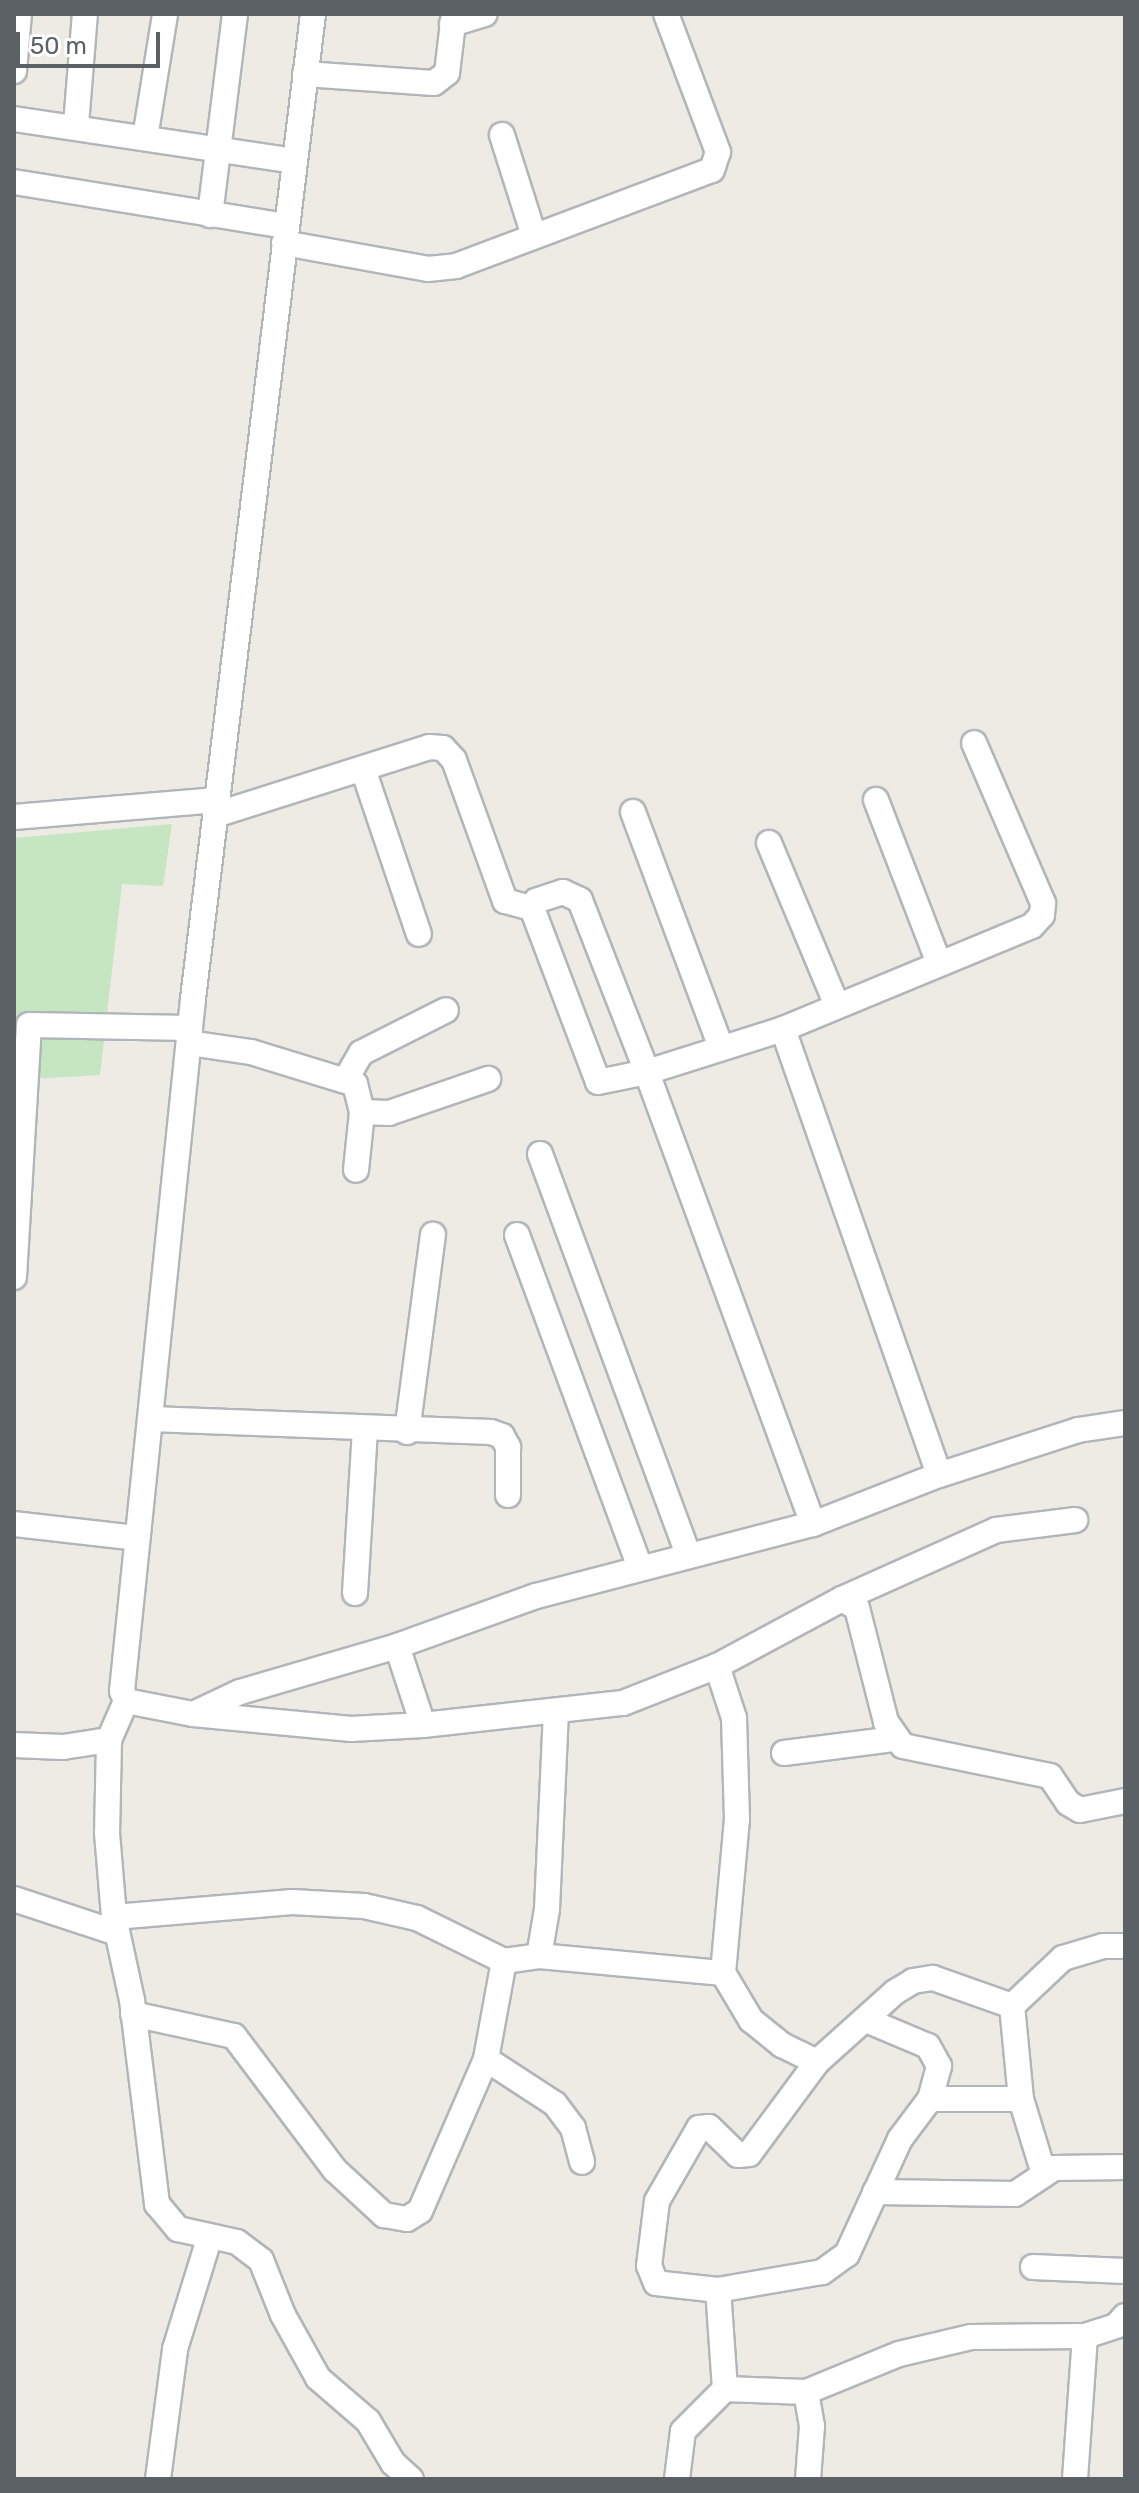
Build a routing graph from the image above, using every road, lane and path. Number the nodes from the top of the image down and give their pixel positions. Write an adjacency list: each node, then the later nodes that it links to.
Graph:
1 (19, 14): 9 (street)
2 (85, 14): 12 (street)
3 (165, 14): 14 (street)
4 (235, 14): 15 (street)
5 (313, 14): 10 (street)
6 (485, 14): 8 (street)
7 (666, 14): 19 (street)
8 (453, 19): 10 (street)
9 (14, 71)
10 (305, 74): 16 (street)
11 (14, 119): 12 (street)
12 (76, 125): 14 (street)
13 (502, 135): 19 (street)
14 (145, 138): 15 (street)
15 (218, 152): 16 (street); 18 (street)
16 (294, 161): 20 (street)
17 (14, 182): 18 (street)
18 (210, 215): 20 (street)
19 (533, 233): 20 (street)
20 (285, 234): 24 (street)
21 (974, 743): 30 (street)
22 (363, 769): 24 (street); 28 (street); 29 (street)
23 (876, 800): 30 (street)
24 (216, 807): 26 (street); 34 (street)
25 (633, 812): 35 (street)
26 (14, 817)
27 (769, 843): 31 (street)
28 (532, 908): 36 (street); 36 (street)
29 (419, 934)
30 (939, 963): 31 (street)
31 (836, 1003): 33 (street)
32 (446, 1010): 37 (street)
33 (783, 1029): 35 (street); 49 (street)
34 (189, 1035): 37 (street); 44 (street); 45 (street)
35 (720, 1045): 36 (street)
36 (647, 1072): 53 (street)
37 (346, 1079): 39 (street)
38 (488, 1079): 39 (street)
39 (362, 1112): 41 (street)
40 (540, 1154): 55 (street)
41 (356, 1170)
42 (433, 1235): 48 (street)
43 (517, 1235): 56 (street)
44 (14, 1277)
45 (151, 1419): 47 (street); 54 (street)
46 (1125, 1423): 49 (street)
47 (365, 1430): 48 (street); 57 (street)
48 (407, 1432): 50 (street)
49 (939, 1475): 53 (street)
50 (508, 1495)
51 (1075, 1520): 58 (street)
52 (14, 1524): 54 (street)
53 (813, 1524): 55 (street)
54 (137, 1538): 61 (street)
55 (688, 1555): 56 (street)
56 (640, 1568): 59 (street)
57 (355, 1593)
58 (842, 1599): 60 (street); 65 (street)
59 (397, 1646): 62 (street); 64 (street)
60 (717, 1666): 63 (street); 75 (street)
61 (126, 1701): 62 (street); 66 (street)
62 (193, 1714): 64 (street)
63 (556, 1714): 64 (street); 73 (street)
64 (423, 1725)
65 (895, 1739): 68 (street); 69 (street)
66 (109, 1740): 67 (street); 71 (street)
67 (14, 1745)
68 (784, 1753)
69 (1125, 1801)
70 (14, 1899): 71 (street)
71 (115, 1925): 74 (street); 77 (street)
72 (1125, 1946): 76 (street)
73 (539, 1956): 74 (street); 75 (street)
74 (504, 1961): 79 (street)
75 (723, 1973): 80 (street)
76 (1012, 2006): 78 (street); 82 (street)
77 (133, 2014): 79 (street); 87 (street)
78 (866, 2020): 80 (street); 81 (street)
79 (486, 2059): 83 (street)
80 (817, 2062): 90 (street)
81 (930, 2099): 82 (street); 86 (street)
82 (1021, 2099): 85 (street)
83 (582, 2162)
84 (1125, 2167): 85 (street)
85 (1043, 2171): 86 (street)
86 (875, 2192): 90 (street)
87 (209, 2239): 95 (street); 96 (street)
88 (1033, 2267): 89 (street)
89 (1125, 2271)
90 (718, 2290): 93 (street)
91 (1125, 2316): 92 (street)
92 (1085, 2336): 94 (street); 99 (street)
93 (725, 2389): 94 (street); 97 (street)
94 (806, 2392): 98 (street)
95 (395, 2474)
96 (158, 2479)
97 (677, 2479)
98 (808, 2479)
99 (1075, 2479)

